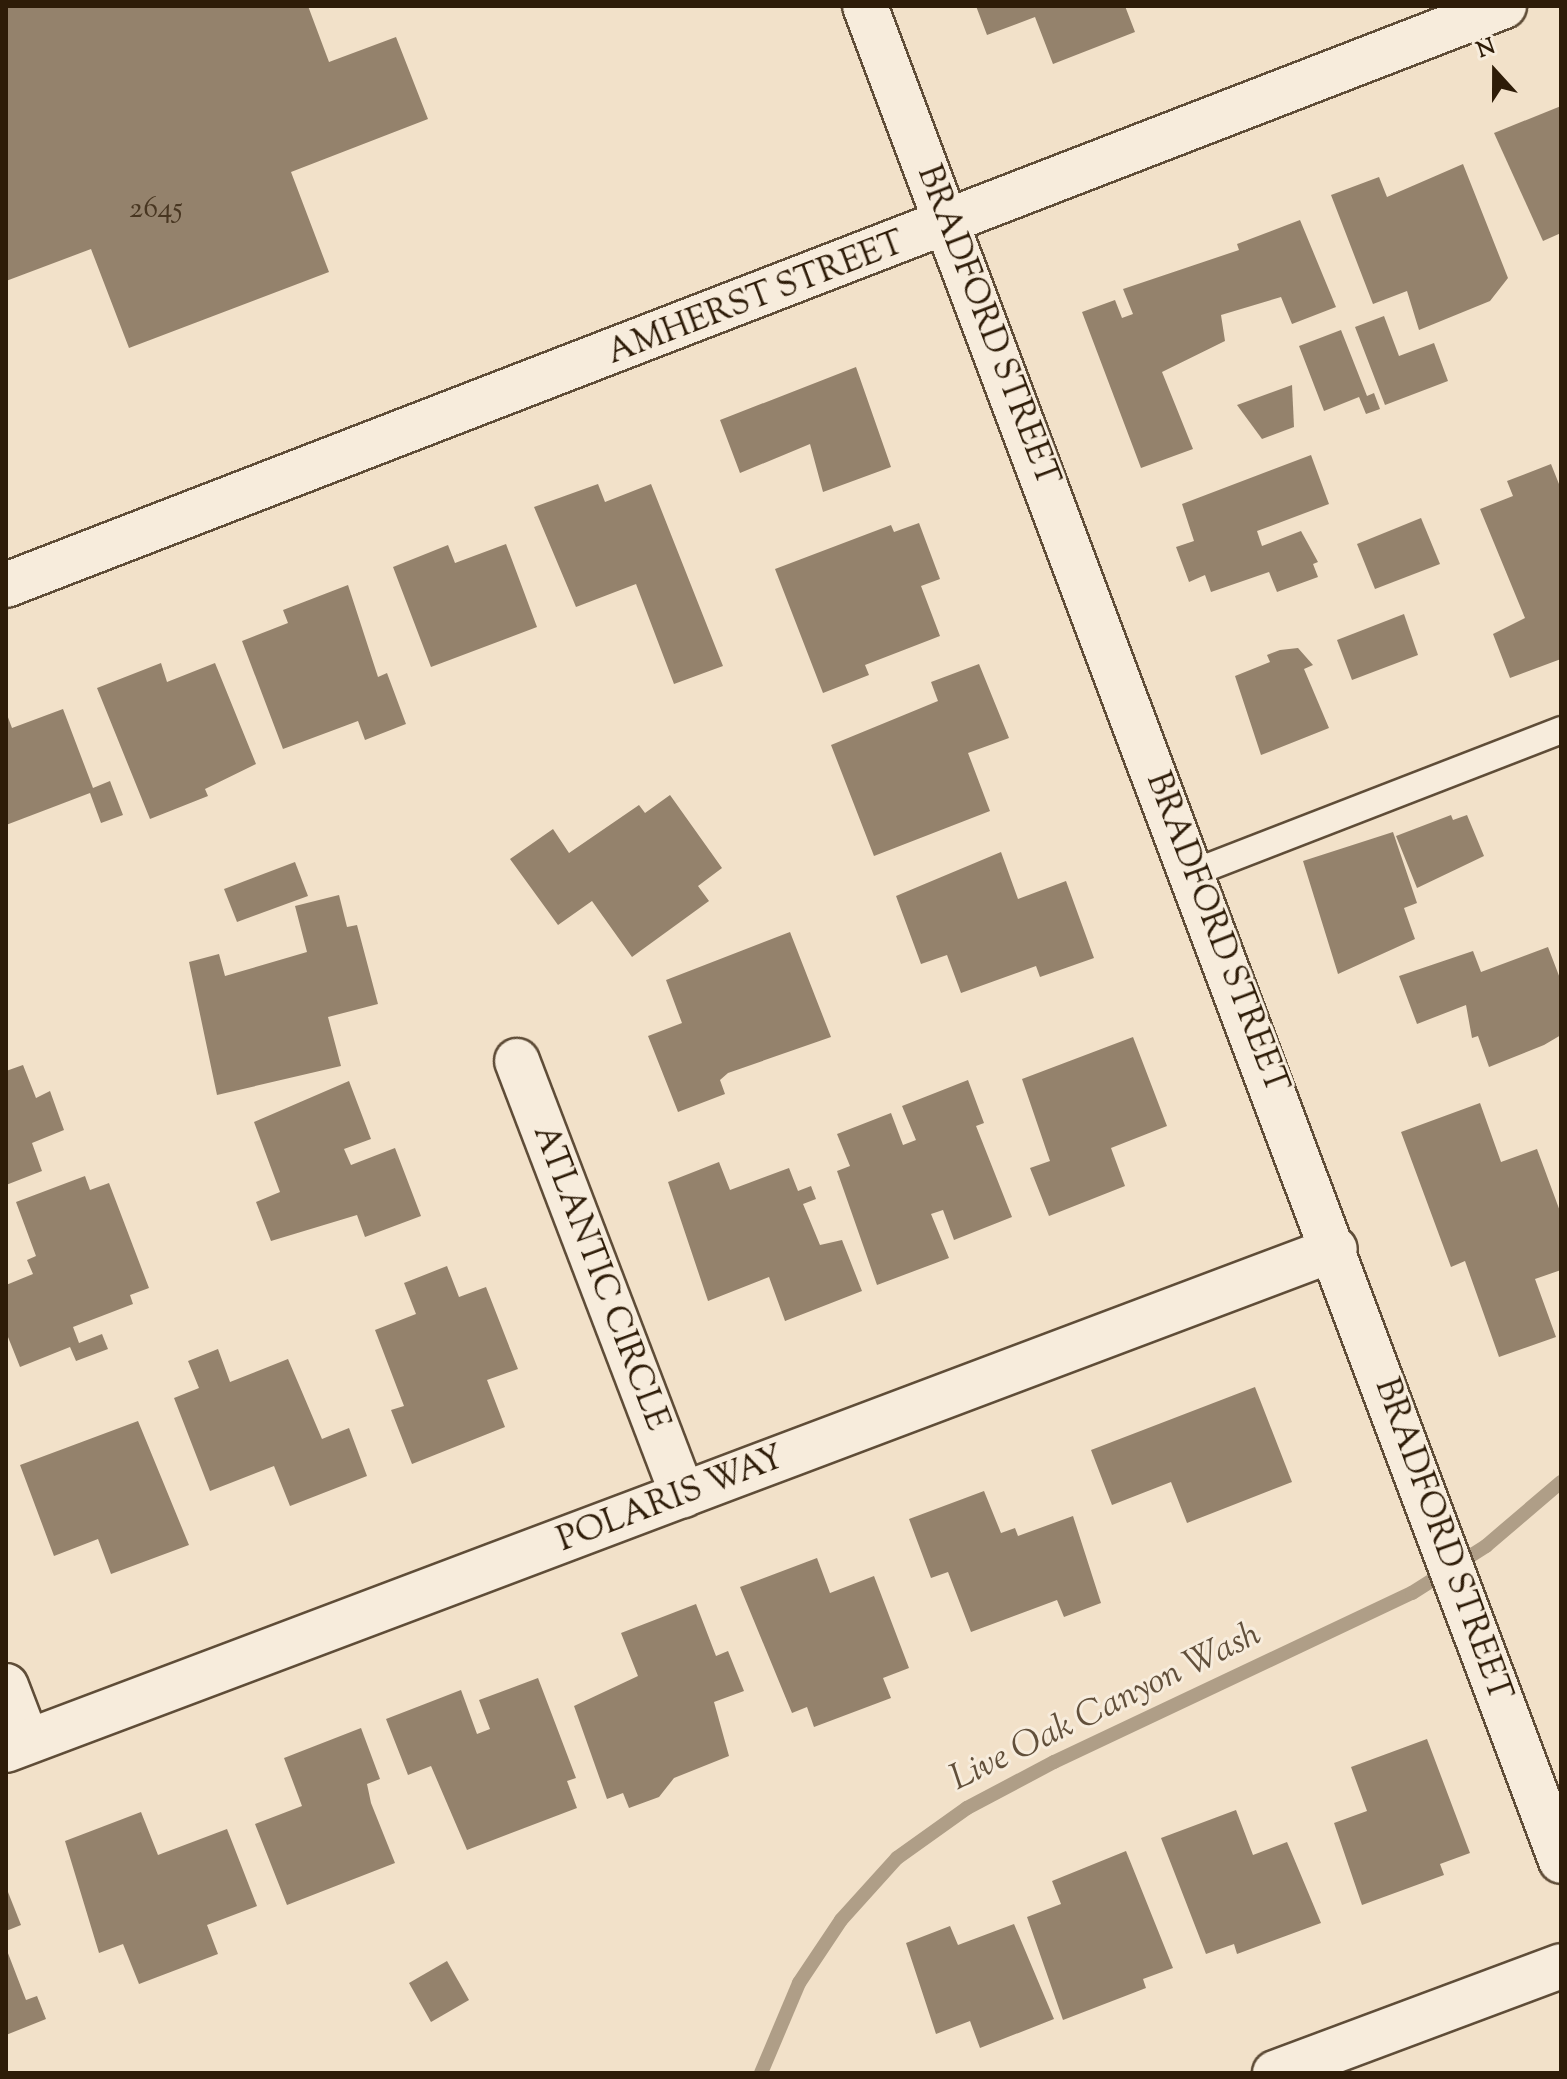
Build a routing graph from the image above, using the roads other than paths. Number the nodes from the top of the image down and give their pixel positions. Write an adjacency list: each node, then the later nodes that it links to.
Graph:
1 (865, 6): 3 (street, BRADFORD STREET)
2 (1504, 6): 3 (street, AMHERST STREET)
3 (949, 225): 4 (street, AMHERST STREET); 6 (street, BRADFORD STREET)
4 (6, 585)
5 (1561, 730): 6 (lane)
6 (1193, 873): 8 (street, BRADFORD STREET)
7 (517, 1061): 9 (street, ATLANTIC CIRCLE)
8 (1335, 1249): 9 (street, POLARIS WAY); 12 (street, BRADFORD STREET)
9 (683, 1495): 11 (street, POLARIS WAY)
10 (6, 1686): 11 (street)
11 (16, 1746)
12 (1561, 1861)
13 (1561, 1966): 14 (street)
14 (1275, 2073)

